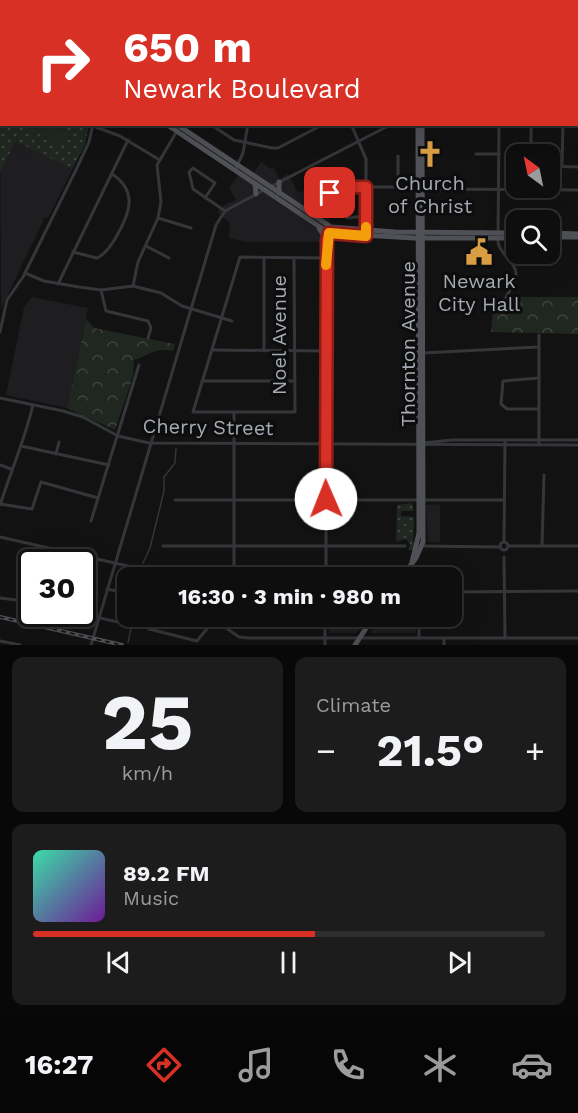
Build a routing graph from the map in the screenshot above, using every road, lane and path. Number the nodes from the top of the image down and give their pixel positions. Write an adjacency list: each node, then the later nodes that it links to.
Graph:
1 (93, 126): 59 (street)
2 (95, 126): 14 (street)
3 (216, 126): 16 (street)
4 (248, 126): 16 (street)
5 (320, 126): 16 (street)
6 (352, 126): 15 (street)
7 (388, 126): 15 (street)
8 (418, 126): 31 (main road, Thornton Avenue)
9 (423, 126): 31 (main road, Thornton Avenue)
10 (499, 126): 19 (street)
11 (531, 126): 17 (street)
12 (562, 126): 22 (street)
13 (178, 128): 21 (street); 24 (main road)
14 (128, 140): 21 (street); 25 (street)
15 (360, 142): 27 (street); 28 (street)
16 (245, 143): 24 (street)
17 (531, 144)
18 (476, 153): 19 (street)
19 (499, 153): 32 (street)
20 (398, 156): 29 (street)
21 (159, 159): 40 (street)
22 (562, 166): 23 (street)
23 (578, 167)
24 (236, 168): 26 (main road); 30 (main road)
25 (112, 174): 54 (street); 54 (street)
26 (254, 182): 30 (main road); 36 (main road)
27 (279, 182): 30 (street); 34 (main road)
28 (366, 187): 29 (street); 35 (street); 39 (street)
29 (398, 187): 31 (street)
30 (268, 188): 34 (main road); 36 (street); 42 (main road)
31 (418, 188): 32 (street); 47 (main road, Thornton Avenue)
32 (498, 190): 33 (street); 48 (street)
33 (578, 190)
34 (279, 193): 44 (main road)
35 (330, 193)
36 (256, 194): 38 (street)
37 (206, 198): 37 (street); 38 (street)
38 (225, 212): 64 (street)
39 (366, 216): 41 (street); 45 (street)
40 (158, 218): 43 (street); 53 (street)
41 (346, 218)
42 (318, 226): 44 (main road); 52 (main road)
43 (191, 228)
44 (330, 230): 45 (main road); 52 (street)
45 (366, 232): 47 (main road)
46 (506, 234): 48 (main road)
47 (421, 235): 48 (main road); 75 (main road, Thornton Avenue)
48 (498, 235): 51 (main road); 63 (street)
49 (560, 235): 50 (main road)
50 (578, 235)
51 (506, 236)
52 (327, 240): 58 (street)
53 (146, 246): 55 (street); 61 (street)
54 (73, 252): 60 (street)
55 (169, 258)
56 (264, 258): 57 (street); 65 (street); 72 (street)
57 (294, 258): 58 (street); 73 (street, Noel Avenue)
58 (326, 258): 74 (street)
59 (25, 273): 60 (street); 67 (street)
60 (58, 284): 62 (street)
61 (133, 286): 62 (street); 64 (street)
62 (101, 290): 69 (street)
63 (505, 300)
64 (189, 309): 65 (street); 92 (street)
65 (221, 318): 66 (street); 71 (street)
66 (232, 321)
67 (0, 332)
68 (539, 335): 70 (street)
69 (148, 338)
70 (539, 347): 75 (street); 77 (street)
71 (212, 350): 72 (street); 78 (street)
72 (264, 351): 73 (street)
73 (295, 351): 74 (street); 79 (street, Noel Avenue)
74 (326, 351): 93 (street)
75 (421, 353): 84 (main road, Thornton Avenue); 94 (main road, Thornton Avenue)
76 (139, 365): 85 (street)
77 (539, 378): 82 (street); 82 (street)
78 (202, 381): 79 (street); 83 (street)
79 (294, 381): 83 (street, Noel Avenue)
80 (0, 398): 81 (street, Cherry Street)
81 (33, 405): 85 (street, Cherry Street); 99 (street)
82 (539, 409): 87 (street)
83 (234, 412): 90 (street)
84 (423, 432): 94 (main road, Thornton Avenue); 95 (street)
85 (118, 436): 92 (street, Cherry Street); 103 (street)
86 (505, 440): 87 (street, Cherry Street); 91 (street, Cherry Street); 98 (street)
87 (540, 440): 88 (street, Cherry Street); 96 (street)
88 (578, 440)
89 (58, 442): 100 (street)
90 (234, 442): 92 (street, Cherry Street); 93 (street, Cherry Street); 109 (street)
91 (462, 442): 95 (street, Cherry Street); 98 (street, Cherry Street)
92 (149, 443): 126 (street)
93 (325, 443): 94 (street, Cherry Street); 107 (street)
94 (420, 443): 95 (street, Cherry Street); 101 (main road, Thornton Avenue); 110 (main road, Thornton Avenue)
95 (432, 443): 101 (street)
96 (539, 445): 97 (street, Cherry Street); 98 (street, Cherry Street)
97 (578, 445)
98 (504, 446): 111 (street)
99 (21, 447): 100 (street); 104 (street)
100 (56, 454): 103 (street)
101 (423, 455): 110 (main road, Thornton Avenue)
102 (0, 465): 104 (street)
103 (110, 465): 106 (street)
104 (11, 469): 112 (street)
105 (544, 475): 122 (street)
106 (98, 498): 112 (street); 113 (street)
107 (326, 499): 109 (street); 110 (street); 118 (street)
108 (175, 500): 109 (street)
109 (234, 500): 117 (street)
110 (421, 500): 111 (street); 120 (main road, Thornton Avenue)
111 (503, 500): 115 (street)
112 (0, 504)
113 (91, 522)
114 (0, 537): 126 (street)
115 (504, 542): 121 (street); 124 (street)
116 (163, 546): 117 (street)
117 (233, 546): 118 (street); 128 (street)
118 (326, 546): 119 (street); 129 (street)
119 (405, 546)
120 (419, 546): 124 (street); 130 (main road)
121 (508, 546): 122 (street); 124 (street)
122 (542, 546): 123 (street)
123 (578, 546)
124 (501, 547)
125 (504, 557): 135 (street)
126 (114, 563): 127 (street); 131 (street)
127 (136, 567)
128 (234, 567)
129 (326, 567)
130 (409, 567)
131 (107, 589): 132 (street); 139 (street)
132 (117, 591)
133 (578, 591): 135 (street)
134 (462, 592): 135 (street)
135 (505, 592): 151 (street)
136 (0, 598): 137 (street)
137 (18, 599)
138 (96, 616): 139 (street)
139 (99, 617): 140 (street); 155 (street)
140 (117, 622)
141 (150, 627): 142 (street)
142 (208, 627)
143 (224, 627): 147 (street)
144 (325, 627): 147 (street)
145 (367, 627): 148 (main road)
146 (420, 627): 149 (street)
147 (325, 638): 148 (street); 156 (street)
148 (360, 638): 149 (street); 157 (main road)
149 (420, 638): 150 (street)
150 (444, 638): 151 (street); 158 (street)
151 (504, 638): 152 (street)
152 (578, 638)
153 (0, 641): 154 (street)
154 (20, 645)
155 (91, 645)
156 (325, 645)
157 (355, 645)
158 (444, 645)

